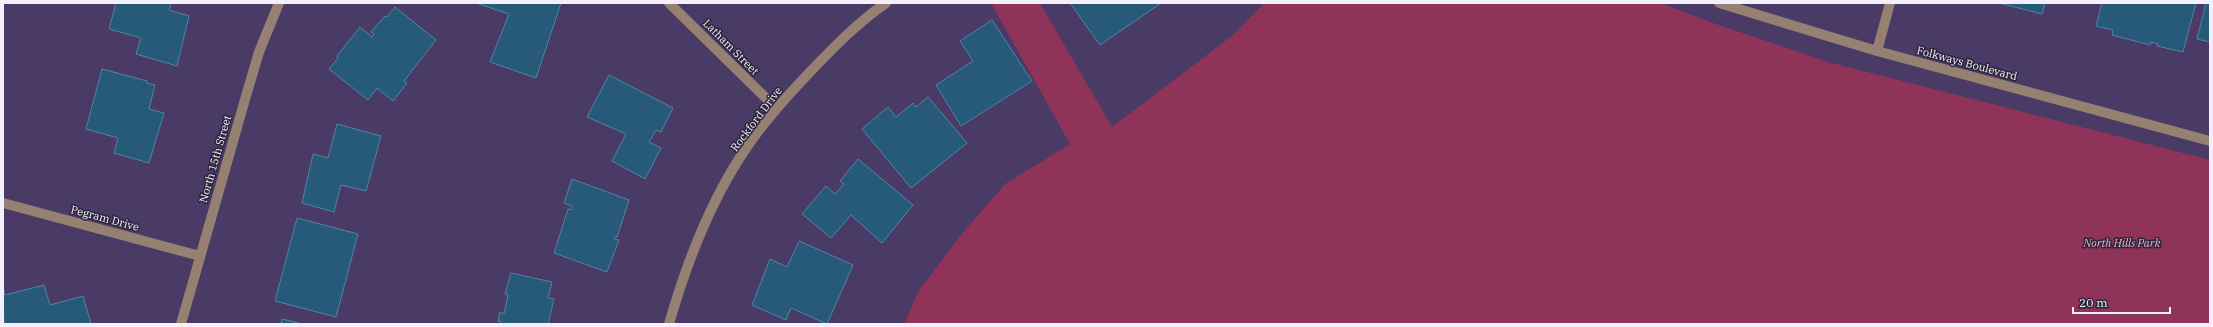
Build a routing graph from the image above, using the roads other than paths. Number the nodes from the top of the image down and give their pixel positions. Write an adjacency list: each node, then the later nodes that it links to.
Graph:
1 (279, 3): 10 (street, North 15th Street)
2 (670, 3): 7 (street, Latham Street)
3 (886, 3): 7 (street, Rockford Drive)
4 (1719, 3): 6 (street, Folkways Boulevard)
5 (1890, 3): 6 (street)
6 (1878, 51): 8 (street, Folkways Boulevard)
7 (776, 108): 12 (street, Rockford Drive)
8 (2210, 142)
9 (3, 203): 10 (street, Pegram Drive)
10 (200, 256): 11 (street, North 15th Street)
11 (181, 324)
12 (669, 324)

